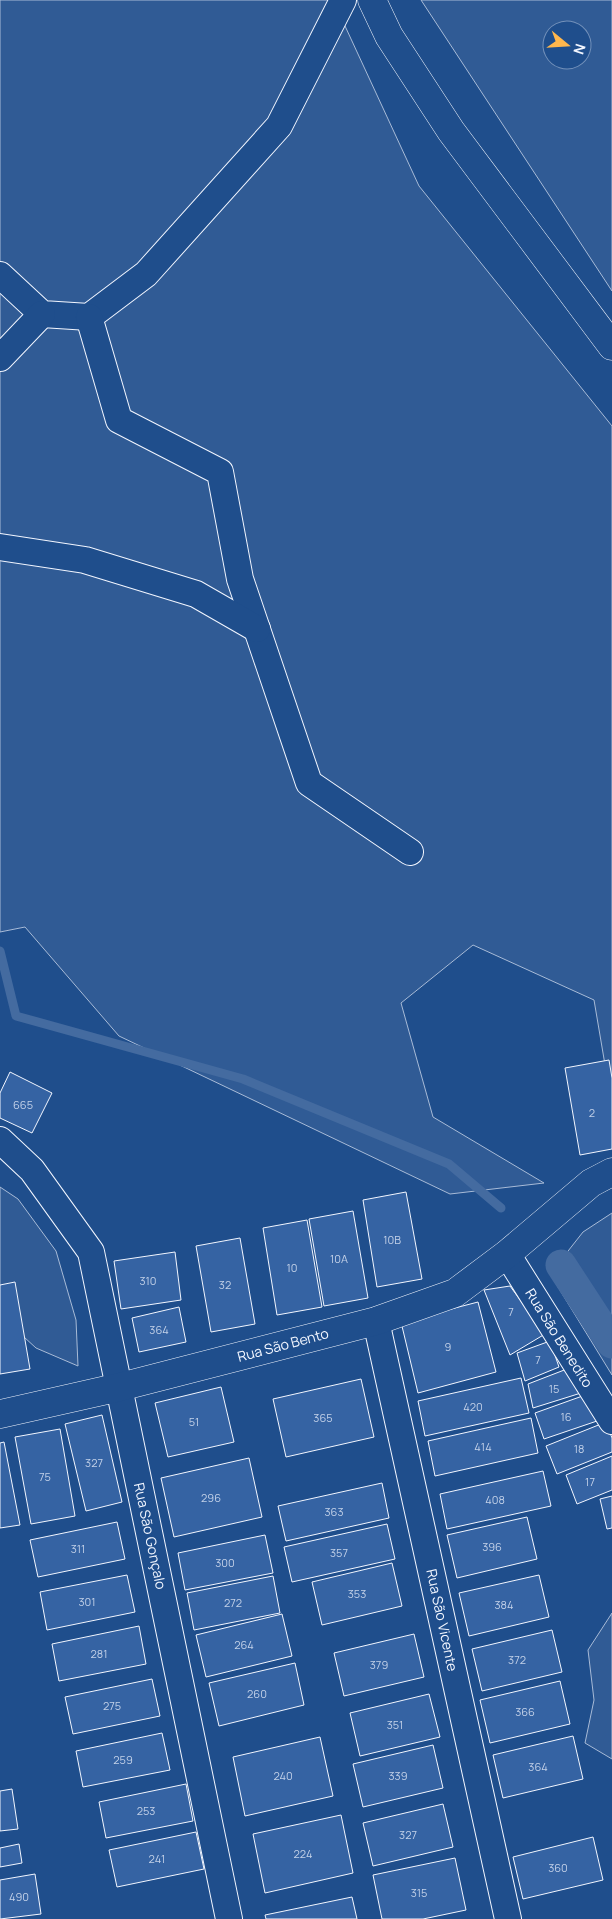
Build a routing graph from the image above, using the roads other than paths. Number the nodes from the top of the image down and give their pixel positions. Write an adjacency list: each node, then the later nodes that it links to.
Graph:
1 (343, 0): 5 (street)
2 (372, 0): 6 (street)
3 (0, 275): 4 (street)
4 (42, 314): 5 (street); 7 (street)
5 (88, 317): 9 (street)
6 (612, 346)
7 (0, 358)
8 (0, 547): 9 (street)
9 (257, 628): 10 (street)
10 (410, 852)
11 (0, 1140): 15 (street, Rua São Gonçalo)
12 (612, 1172): 13 (street, Rua São Bento)
13 (507, 1254): 14 (street, Rua São Bento); 17 (street, Rua São Benedito)
14 (376, 1321): 15 (street, Rua São Bento); 19 (street, Rua São Vicente)
15 (120, 1387): 16 (street, Rua São Bento); 18 (street, Rua São Gonçalo)
16 (0, 1414)
17 (612, 1421)
18 (229, 1919)
19 (508, 1919)

